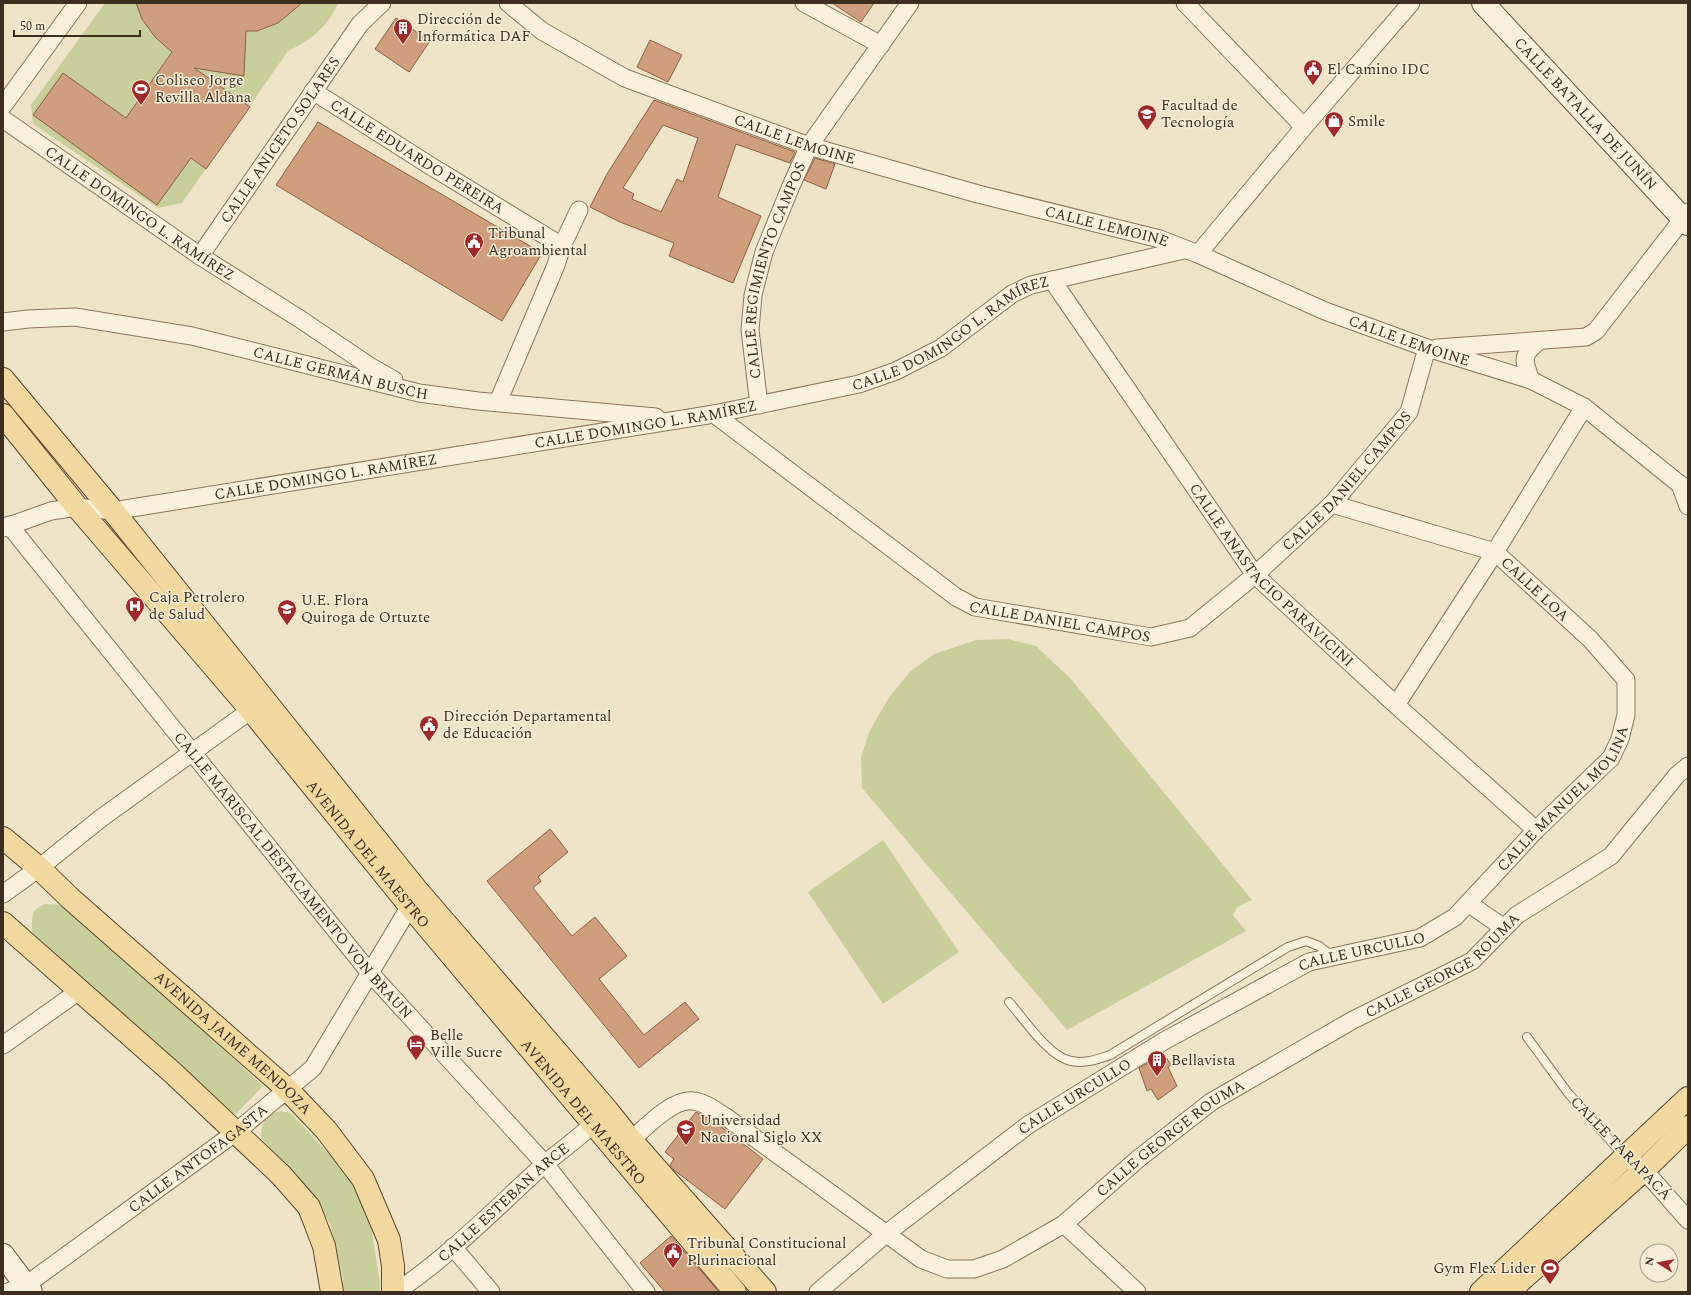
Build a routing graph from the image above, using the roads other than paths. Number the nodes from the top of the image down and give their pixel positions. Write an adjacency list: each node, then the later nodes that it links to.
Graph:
1 (78, 3): 13 (street)
2 (364, 3): 10 (street, CALLE ANICETO SOLARES)
3 (382, 3): 10 (street, CALLE ANICETO SOLARES)
4 (508, 3): 16 (street, CALLE LEMOINE)
5 (804, 3): 11 (street)
6 (910, 3): 11 (street, CALLE REGIMIENTO CAMPOS)
7 (1185, 3): 15 (street)
8 (1411, 3): 15 (street)
9 (1483, 3): 18 (main road, CALLE BATALLA DE JUNÍN)
10 (360, 24): 12 (street, CALLE ANICETO SOLARES)
11 (881, 44): 16 (street, CALLE REGIMIENTO CAMPOS)
12 (313, 91): 19 (street, CALLE EDUARDO PEREIRA); 21 (street, CALLE ANICETO SOLARES)
13 (3, 106)
14 (3, 120): 21 (street, CALLE DOMINGO L. RAMÍREZ)
15 (1304, 126): 20 (street)
16 (809, 146): 20 (street, CALLE LEMOINE); 30 (street, CALLE REGIMIENTO CAMPOS)
17 (579, 210): 19 (street)
18 (1686, 218): 24 (street)
19 (562, 246): 29 (street)
20 (1191, 252): 22 (street, CALLE DOMINGO L. RAMÍREZ); 25 (street, CALLE LEMOINE)
21 (200, 256): 28 (street, CALLE DOMINGO L. RAMÍREZ)
22 (1052, 280): 30 (street, CALLE DOMINGO L. RAMÍREZ); 42 (street, CALLE ANASTACIO PARAVICINI)
23 (3, 322): 28 (street, CALLE GERMÁN BUSCH)
24 (1539, 341): 25 (street); 27 (street)
25 (1427, 348): 27 (street, CALLE LEMOINE); 36 (street, CALLE DANIEL CAMPOS)
26 (3, 379): 39 (main road, AVENIDA DEL MAESTRO)
27 (1531, 380): 31 (street, CALLE LEMOINE)
28 (419, 393): 29 (street, CALLE GERMÁN BUSCH)
29 (498, 402): 34 (street, CALLE GERMÁN BUSCH)
30 (759, 405): 32 (street, CALLE DOMINGO L. RAMÍREZ)
31 (1584, 407): 35 (street, CALLE LEMOINE); 41 (street)
32 (714, 414): 34 (street, CALLE DOMINGO L. RAMÍREZ); 42 (street, CALLE DANIEL CAMPOS)
33 (3, 415): 38 (main road, AVENIDA DEL MAESTRO)
34 (680, 419): 39 (street, CALLE DOMINGO L. RAMÍREZ)
35 (1684, 487): 37 (street)
36 (1332, 504): 41 (street, CALLE LOA); 42 (street, CALLE DANIEL CAMPOS)
37 (1688, 506)
38 (77, 508): 39 (street, CALLE DOMINGO L. RAMÍREZ); 40 (street, CALLE DOMINGO L. RAMÍREZ); 45 (main road, AVENIDA DEL MAESTRO)
39 (113, 511): 52 (main road, AVENIDA DEL MAESTRO)
40 (6, 526): 46 (street, CALLE MARISCAL DESTACAMENTO VON BRAUN)
41 (1495, 552): 43 (street, CALLE LOA); 44 (street)
42 (1255, 575): 44 (street, CALLE ANASTACIO PARAVICINI)
43 (1626, 680): 48 (street, CALLE MANUEL MOLINA)
44 (1396, 705): 48 (street, CALLE ANASTACIO PARAVICINI)
45 (251, 710): 46 (street); 52 (main road, AVENIDA DEL MAESTRO)
46 (192, 754): 50 (street); 57 (street, CALLE MARISCAL DESTACAMENTO VON BRAUN)
47 (1688, 766): 55 (street, CALLE GEORGE ROUMA)
48 (1536, 830): 53 (street, CALLE MANUEL MOLINA)
49 (3, 838): 50 (main road, AVENIDA JAIME MENDOZA)
50 (39, 868): 51 (street); 62 (main road, AVENIDA JAIME MENDOZA)
51 (3, 894)
52 (413, 897): 57 (street, CALLE ANTOFAGASTA); 64 (main road, AVENIDA DEL MAESTRO)
53 (1468, 903): 55 (street); 56 (street, CALLE URCULLO)
54 (3, 923): 58 (main road)
55 (1504, 928): 72 (street, CALLE GEORGE ROUMA)
56 (1332, 957): 59 (lane); 73 (street, CALLE URCULLO)
57 (370, 973): 62 (street, CALLE ANTOFAGASTA); 69 (street, CALLE MARISCAL DESTACAMENTO VON BRAUN)
58 (79, 991): 61 (street); 66 (main road)
59 (1009, 1002)
60 (1527, 1037): 68 (lane, CALLE TARAPACÁ)
61 (3, 1045)
62 (287, 1089): 66 (street, CALLE ANTOFAGASTA); 78 (main road, AVENIDA JAIME MENDOZA)
63 (1688, 1098): 68 (main road)
64 (600, 1117): 67 (main road, AVENIDA DEL MAESTRO); 69 (street, CALLE ESTEBAN ARCE); 81 (main road, AVENIDA DEL MAESTRO)
65 (1688, 1127): 70 (main road)
66 (236, 1132): 76 (street, CALLE ANTOFAGASTA); 77 (main road)
67 (631, 1140): 73 (street, CALLE GEORGE ROUMA); 82 (main road, AVENIDA DEL MAESTRO)
68 (1624, 1157): 70 (street, CALLE TARAPACÁ); 85 (main road)
69 (545, 1164): 74 (street, CALLE ESTEBAN ARCE); 80 (street, CALLE MARISCAL DESTACAMENTO VON BRAUN)
70 (1644, 1170): 71 (street, CALLE TARAPACÁ); 86 (main road)
71 (1688, 1220)
72 (1064, 1224): 73 (street, CALLE GEORGE ROUMA); 84 (street)
73 (887, 1233): 83 (street, CALLE URCULLO)
74 (453, 1247): 78 (street, CALLE ESTEBAN ARCE); 79 (street)
75 (3, 1255): 76 (main road)
76 (22, 1290)
77 (332, 1292)
78 (395, 1292)
79 (491, 1292)
80 (646, 1292)
81 (735, 1292)
82 (765, 1292)
83 (818, 1292)
84 (1136, 1292)
85 (1481, 1292)
86 (1508, 1292)

